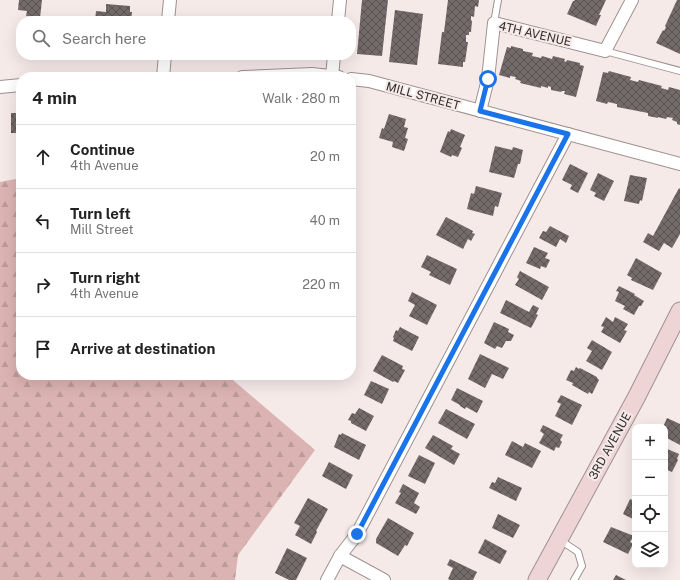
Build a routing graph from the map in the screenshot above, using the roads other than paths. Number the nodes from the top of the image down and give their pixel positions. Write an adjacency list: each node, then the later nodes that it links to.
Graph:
1 (170, 0): 5 (street)
2 (340, 0): 6 (street)
3 (498, 0): 7 (lane)
4 (632, 0): 8 (street)
5 (168, 16)
6 (338, 16)
7 (494, 23): 8 (street, 4TH AVENUE); 17 (street, 4TH AVENUE)
8 (605, 51): 11 (lane)
9 (165, 60): 12 (street)
10 (334, 60): 13 (street)
11 (680, 71)
12 (163, 72)
13 (334, 72)
14 (356, 80): 17 (street, MILL STREET)
15 (16, 85): 16 (street)
16 (0, 86)
17 (480, 111): 18 (street, MILL STREET)
18 (568, 134): 19 (street, MILL STREET); 22 (street)
19 (680, 164)
20 (680, 311): 21 (main road, 3RD AVENUE)
21 (559, 539): 25 (main road, 3RD AVENUE); 26 (lane)
22 (340, 556): 23 (street); 24 (street)
23 (327, 580)
24 (384, 580)
25 (537, 580)
26 (574, 580)

